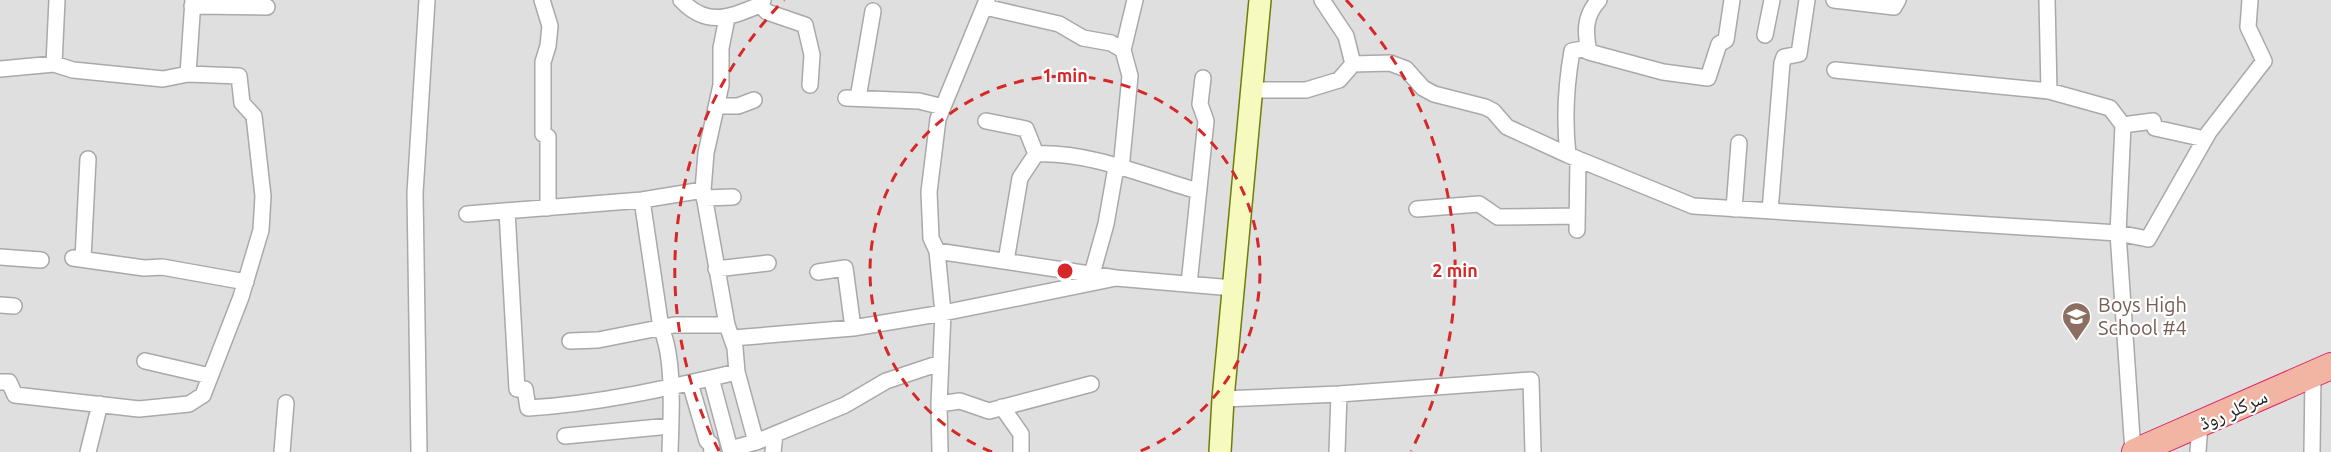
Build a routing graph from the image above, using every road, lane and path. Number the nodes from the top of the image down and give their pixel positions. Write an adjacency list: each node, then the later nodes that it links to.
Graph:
1 (57, 0): 25 (street)
2 (427, 0): 96 (street)
3 (542, 0): 49 (street)
4 (681, 0): 21 (street)
5 (1135, 0): 23 (street)
6 (1260, 0): 32 (main road)
7 (1322, 0): 26 (street)
8 (1599, 0): 24 (street)
9 (1732, 0): 24 (street)
10 (1774, 0): 22 (street)
11 (1807, 0): 53 (street)
12 (1834, 0): 13 (street)
13 (1898, 0)
14 (2047, 0): 33 (street)
15 (2250, 0): 39 (street)
16 (761, 2): 21 (street); 31 (street)
17 (192, 3): 19 (street); 29 (street)
18 (986, 3): 23 (street); 36 (street)
19 (267, 7)
20 (873, 11): 36 (street)
21 (727, 18): 35 (street)
22 (1765, 35)
23 (1123, 50): 44 (street)
24 (1589, 52): 42 (street)
25 (54, 63): 27 (street); 29 (street)
26 (1353, 64): 32 (street); 42 (street)
27 (0, 69)
28 (1835, 70): 33 (street)
29 (188, 74): 65 (street)
30 (1203, 78): 45 (street)
31 (810, 85)
32 (1251, 90): 67 (main road)
33 (2049, 92): 38 (street)
34 (754, 100): 35 (street)
35 (717, 106): 46 (street)
36 (943, 106): 56 (street)
37 (986, 121): 41 (street)
38 (2123, 124): 39 (street); 55 (street)
39 (2205, 139): 55 (street)
40 (1739, 143): 51 (street)
41 (1036, 154): 44 (street); 59 (street)
42 (1573, 157): 50 (street); 51 (street)
43 (88, 159): 65 (street)
44 (1119, 168): 45 (street); 63 (street)
45 (1198, 191): 66 (street)
46 (703, 194): 47 (street); 48 (street); 61 (street)
47 (733, 197)
48 (642, 200): 49 (street); 69 (street)
49 (548, 208): 52 (street)
50 (1416, 209)
51 (1734, 209): 53 (street)
52 (507, 211): 54 (street); 82 (street)
53 (1770, 212): 55 (street)
54 (467, 214)
55 (2118, 233): 105 (street)
56 (937, 251): 59 (street); 68 (street)
57 (0, 257): 58 (street)
58 (40, 260)
59 (1006, 261): 63 (street)
60 (768, 263): 61 (street)
61 (716, 269): 71 (street)
62 (818, 272): 70 (street)
63 (1092, 274): 64 (street)
64 (1116, 278): 66 (street); 68 (street)
65 (246, 282): 77 (street)
66 (1189, 284): 67 (street)
67 (1233, 288): 84 (main road)
68 (943, 313): 70 (street); 74 (street)
69 (661, 328): 71 (street); 72 (street); 82 (street)
70 (853, 328): 71 (street)
71 (730, 332): 76 (street)
72 (570, 341)
73 (145, 361): 77 (street)
74 (940, 363): 87 (street); 91 (street)
75 (2322, 369): 89 (highway, سرکلر روڈ); 107 (street)
76 (737, 372): 78 (street); 93 (street)
77 (210, 376): 86 (street)
78 (711, 378): 80 (street); 93 (street)
79 (0, 382): 86 (street)
80 (690, 383): 82 (street); 98 (street)
81 (1091, 384): 88 (street)
82 (670, 387): 90 (street)
83 (1339, 394): 84 (street); 103 (street); 104 (street)
84 (1223, 399): 102 (main road)
85 (286, 403): 95 (street)
86 (100, 405): 94 (street)
87 (939, 405): 88 (street); 100 (street)
88 (1002, 407): 101 (street)
89 (2200, 423): 105 (highway, سرکلر روڈ); 106 (street)
90 (670, 426): 92 (street); 97 (street)
91 (774, 434): 93 (street); 99 (street)
92 (565, 436)
93 (756, 442)
94 (88, 452)
95 (282, 452)
96 (419, 452)
97 (670, 452)
98 (712, 452)
99 (773, 452)
100 (940, 452)
101 (1021, 452)
102 (1220, 452)
103 (1337, 452)
104 (1533, 452)
105 (2134, 452)
106 (2198, 452)
107 (2312, 452)

